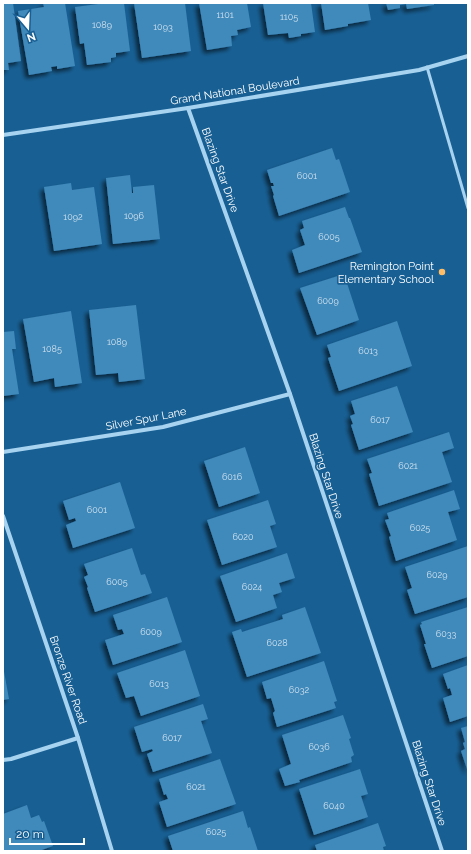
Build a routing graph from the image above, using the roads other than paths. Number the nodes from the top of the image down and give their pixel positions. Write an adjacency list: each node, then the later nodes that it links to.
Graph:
1 (468, 56): 2 (street, Grand National Boulevard)
2 (427, 67): 3 (street, Grand National Boulevard); 5 (lane)
3 (188, 108): 4 (street, Grand National Boulevard); 6 (street, Blazing Star Drive)
4 (3, 136)
5 (468, 208)
6 (290, 394): 7 (street, Silver Spur Lane); 12 (street, Blazing Star Drive)
7 (3, 452)
8 (3, 516): 9 (street, Bronze River Road)
9 (78, 738): 10 (street); 11 (street, Bronze River Road)
10 (3, 760)
11 (112, 851)
12 (442, 851)

